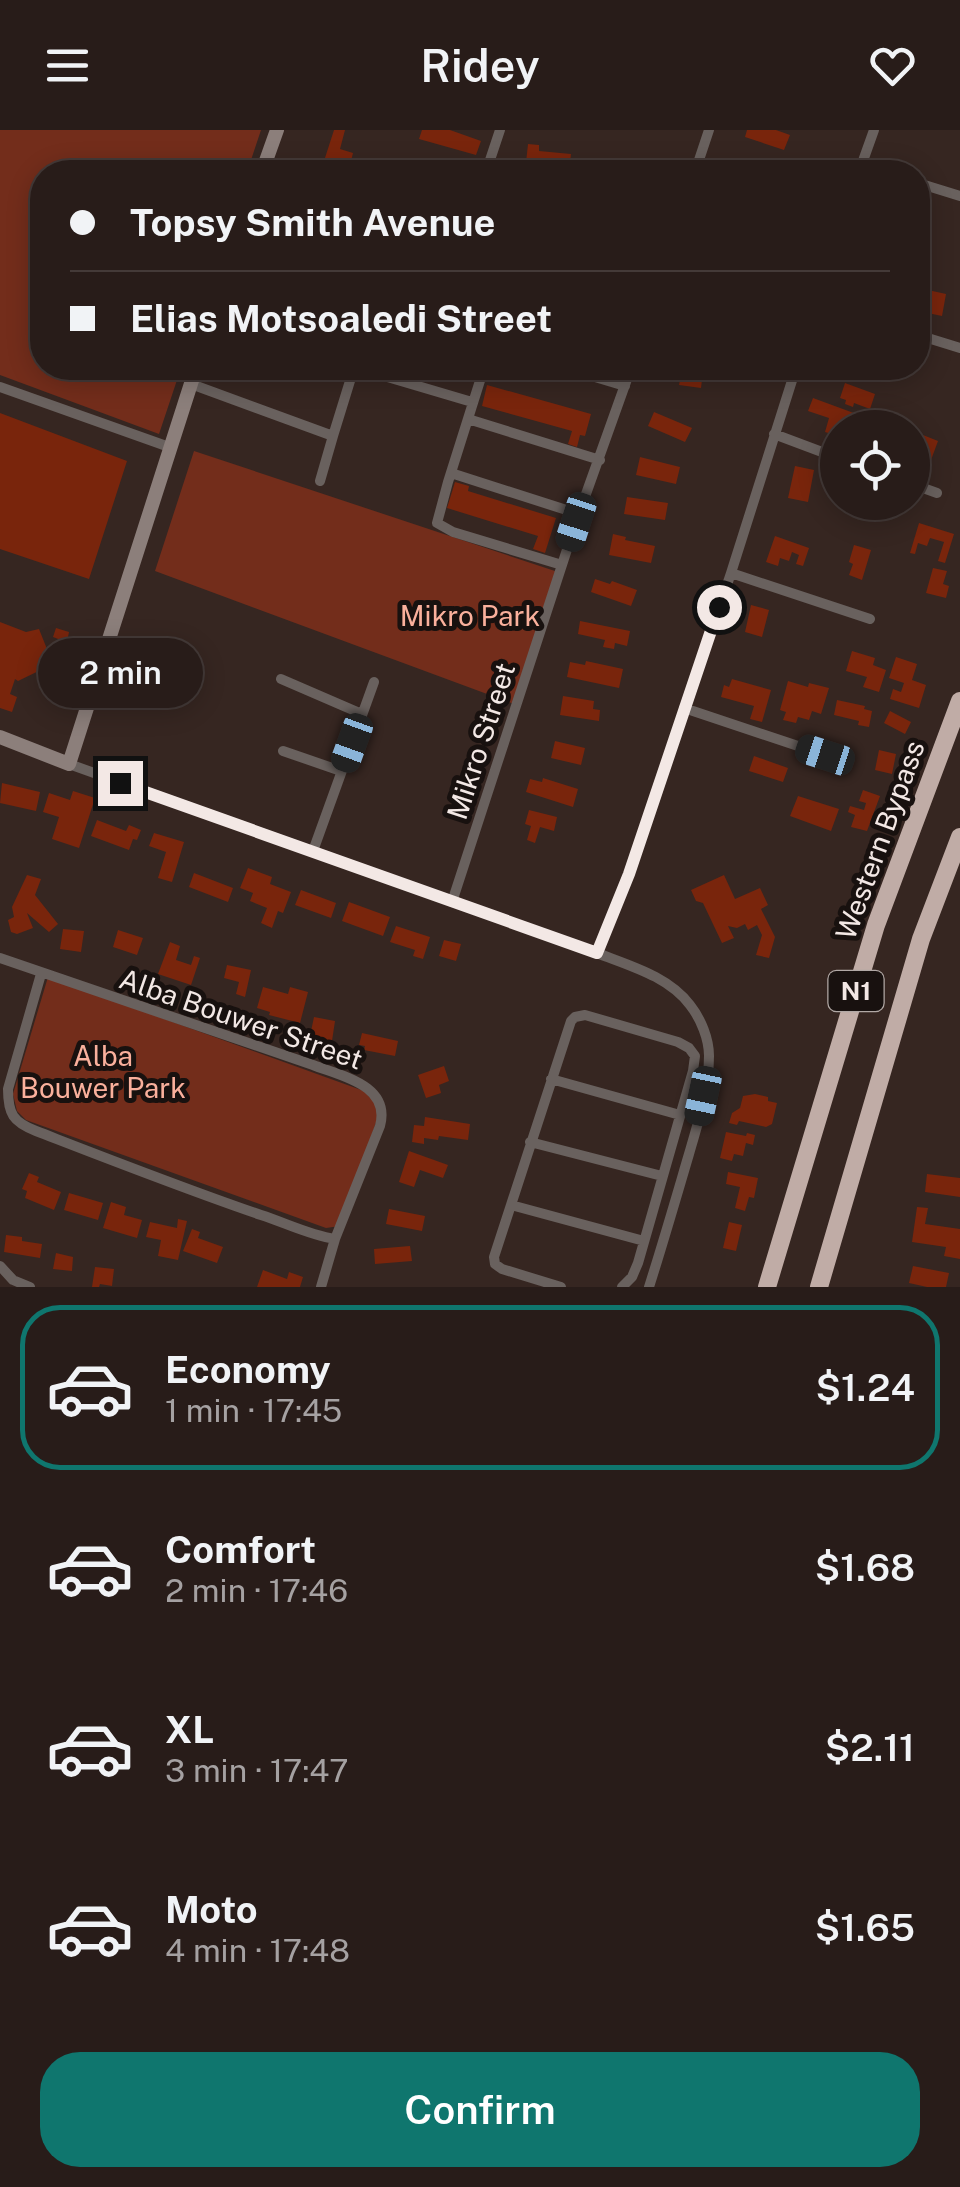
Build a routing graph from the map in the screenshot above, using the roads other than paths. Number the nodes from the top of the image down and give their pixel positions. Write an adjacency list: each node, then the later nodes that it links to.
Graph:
1 (277, 130): 5 (street)
2 (500, 130): 6 (street)
3 (709, 130): 7 (street)
4 (874, 130): 8 (street)
5 (266, 160)
6 (490, 160)
7 (699, 160)
8 (864, 160)
9 (930, 187): 10 (street)
10 (960, 196)
11 (930, 339): 12 (street)
12 (960, 348)
13 (192, 380): 20 (street)
14 (351, 380): 26 (street)
15 (396, 380): 23 (street)
16 (480, 380): 23 (street)
17 (605, 380): 21 (street)
18 (627, 380): 21 (street, Mikro Street)
19 (792, 380): 25 (street)
20 (191, 384): 26 (street); 27 (street)
21 (625, 386): 29 (street, Mikro Street)
22 (0, 387): 27 (street)
23 (472, 402): 24 (street)
24 (468, 419): 29 (street); 30 (street)
25 (774, 434): 28 (street); 36 (street)
26 (333, 436): 31 (street)
27 (172, 448): 46 (street)
28 (820, 451)
29 (600, 460): 34 (street, Mikro Street)
30 (451, 473): 34 (street); 35 (street)
31 (320, 481)
32 (930, 490): 33 (street)
33 (937, 493)
34 (579, 514): 35 (street, Mikro Street)
35 (562, 565): 50 (street, Mikro Street)
36 (730, 573): 37 (street); 41 (street)
37 (870, 619)
38 (281, 679): 42 (street)
39 (374, 682): 42 (street)
40 (960, 701): 67 (highway, Western Bypass / N1)
41 (684, 708): 45 (street); 51 (street)
42 (362, 714): 47 (street)
43 (0, 736): 46 (street)
44 (282, 751): 47 (street)
45 (825, 755)
46 (69, 764): 49 (street)
47 (341, 771): 49 (street)
48 (960, 837): 68 (highway, N1)
49 (313, 852): 50 (street)
50 (452, 902): 51 (street)
51 (597, 953): 66 (street)
52 (0, 958): 53 (street, Alba Bouwer Street)
53 (42, 974): 59 (street); 59 (street, Alba Bouwer Street)
54 (552, 1079): 55 (street); 55 (street); 56 (street)
55 (680, 1115): 57 (street)
56 (530, 1142): 57 (street); 58 (street)
57 (662, 1176): 60 (street)
58 (511, 1205): 60 (street); 64 (street)
59 (334, 1239): 63 (street, Alba Bouwer Street)
60 (644, 1241): 65 (street)
61 (0, 1266): 62 (street)
62 (30, 1287)
63 (321, 1287)
64 (561, 1287)
65 (622, 1287)
66 (649, 1287)
67 (767, 1287)
68 (820, 1287)

